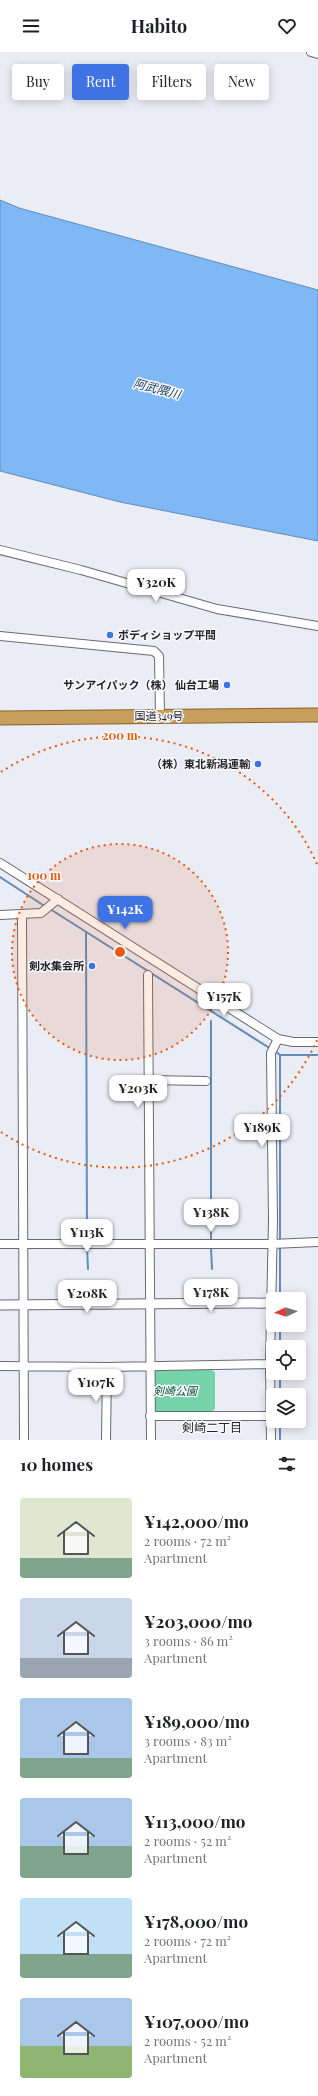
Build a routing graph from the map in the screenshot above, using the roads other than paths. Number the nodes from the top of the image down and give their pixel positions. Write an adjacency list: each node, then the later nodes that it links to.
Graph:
1 (311, 52): 2 (street)
2 (318, 54)
3 (0, 550): 4 (street)
4 (318, 626)
5 (0, 636): 7 (street)
6 (318, 715): 7 (highway, 国道349号)
7 (160, 716): 8 (highway, 国道349号)
8 (0, 718)
9 (0, 864): 10 (street)
10 (57, 901): 12 (street); 14 (street)
11 (0, 915): 12 (street)
12 (22, 915): 22 (street)
13 (148, 975): 16 (street)
14 (277, 1041): 15 (street); 20 (street)
15 (318, 1042)
16 (148, 1080): 17 (street); 19 (street)
17 (206, 1081)
18 (318, 1242): 20 (street)
19 (149, 1243): 20 (street); 22 (street); 24 (street)
20 (276, 1243): 23 (street)
21 (0, 1244): 22 (street)
22 (24, 1244): 26 (street)
23 (273, 1292)
24 (149, 1303): 25 (street); 26 (street); 30 (street)
25 (266, 1303)
26 (24, 1304): 27 (street); 29 (street)
27 (0, 1305)
28 (266, 1364): 30 (street)
29 (23, 1365): 31 (street); 32 (street); 36 (street)
30 (149, 1365): 32 (street); 33 (street)
31 (0, 1366)
32 (107, 1367): 37 (street)
33 (150, 1416): 34 (street); 38 (street)
34 (266, 1416)
35 (272, 1428): 39 (street)
36 (24, 1440)
37 (106, 1440)
38 (150, 1440)
39 (272, 1440)

